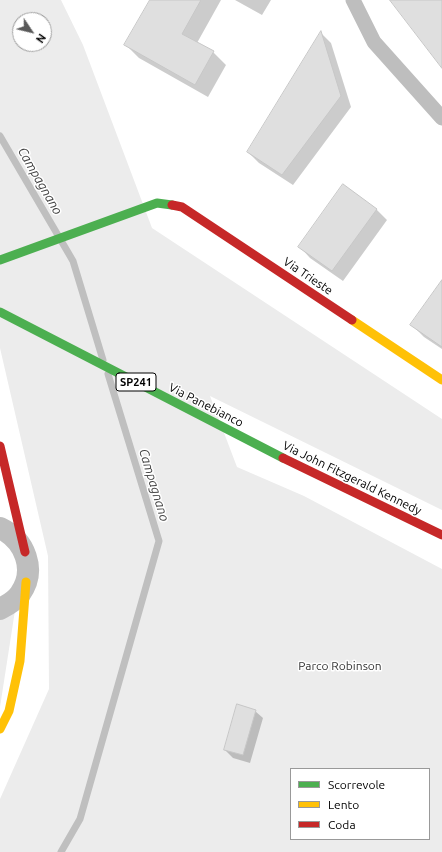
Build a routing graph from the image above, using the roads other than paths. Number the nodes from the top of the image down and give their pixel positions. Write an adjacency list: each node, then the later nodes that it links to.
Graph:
1 (353, 0): 2 (lane)
2 (442, 118)
3 (0, 260): 5 (street, Via Trieste)
4 (0, 312): 7 (street, Via Panebianco / SP241)
5 (442, 380)
6 (0, 451): 10 (street)
7 (272, 453): 9 (street, Via John Fitzgerald Kennedy / SP241)
8 (0, 528): 10 (street)
9 (442, 535)
10 (25, 552): 11 (street)
11 (26, 582): 12 (street); 13 (street)
12 (0, 609)
13 (0, 729)

